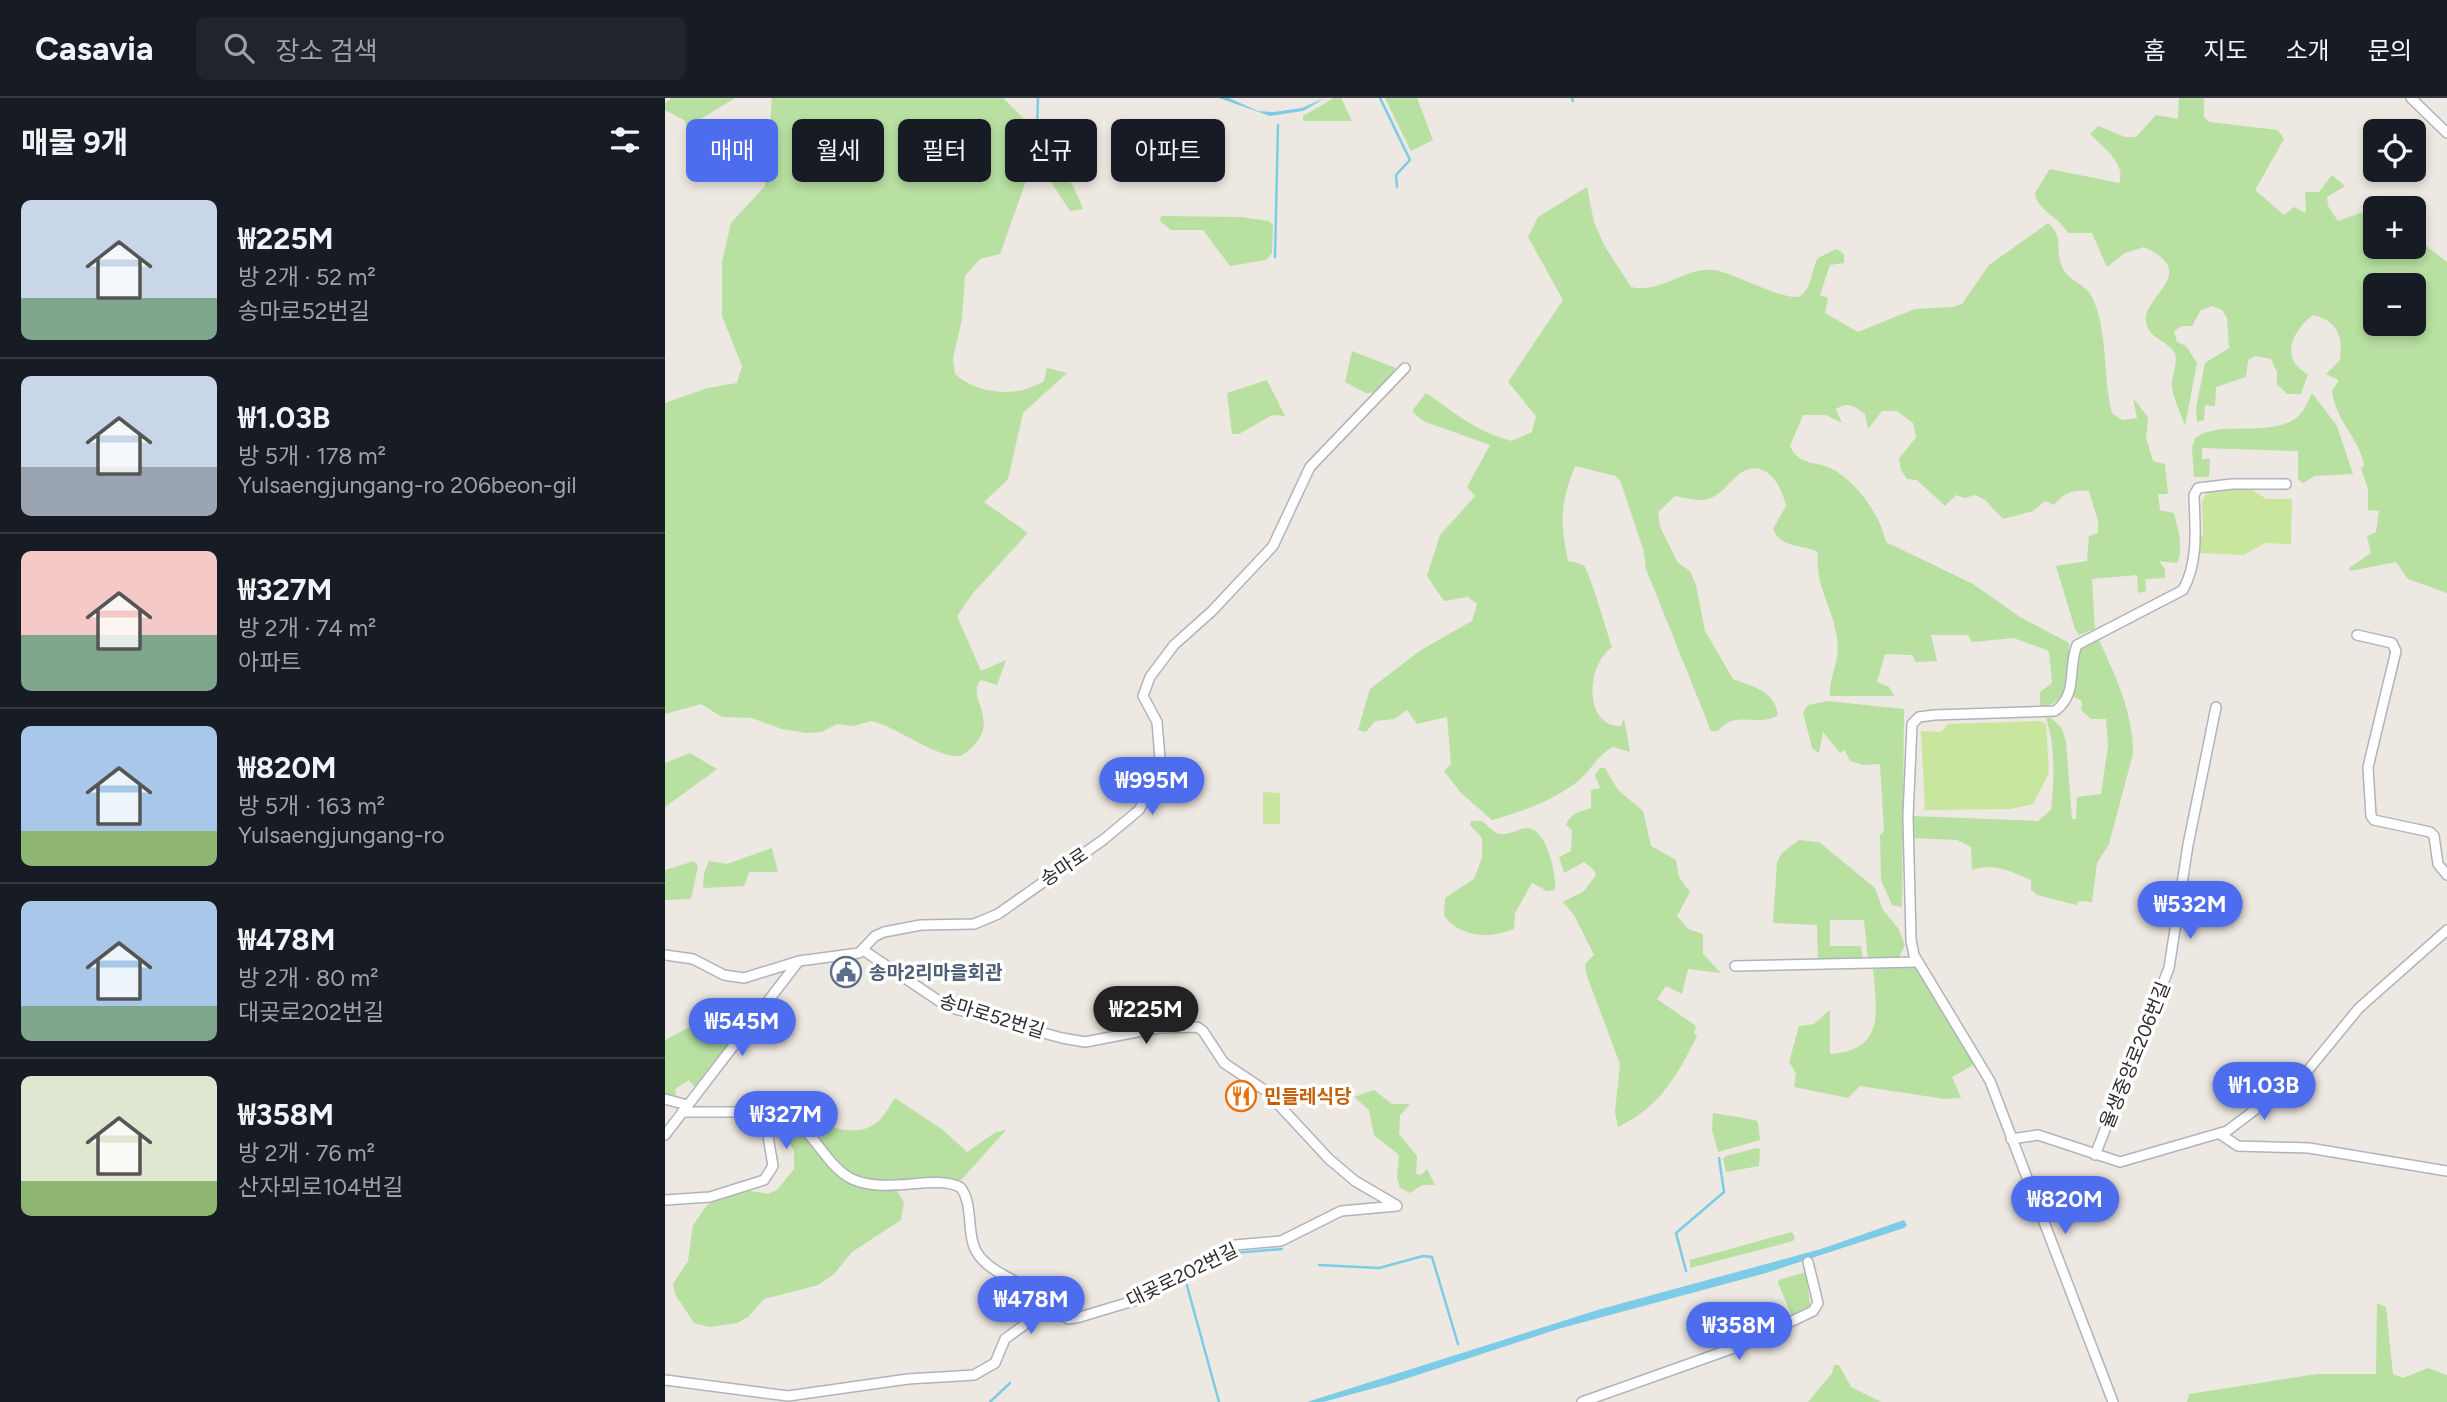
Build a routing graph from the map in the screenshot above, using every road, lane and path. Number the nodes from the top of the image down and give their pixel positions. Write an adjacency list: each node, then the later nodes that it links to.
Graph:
1 (2411, 98): 2 (street)
2 (2447, 133)
3 (1405, 368): 9 (street, 송마로)
4 (2285, 484): 12 (street)
5 (2357, 635): 7 (street)
6 (2216, 707): 20 (street, 율생중앙로206번길)
7 (2447, 875)
8 (2447, 930): 17 (street)
9 (863, 950): 11 (street, 송마로); 23 (street, 송마로52번길)
10 (665, 956): 11 (street, 송마로)
11 (799, 961): 15 (street)
12 (1918, 962): 13 (street); 19 (street)
13 (1735, 966)
14 (665, 1099): 15 (street)
15 (685, 1109): 16 (street); 18 (street)
16 (771, 1112): 22 (street); 25 (street, 대곶로202번길)
17 (2220, 1134): 20 (street); 21 (street)
18 (665, 1135)
19 (2011, 1139): 20 (street); 28 (street)
20 (2095, 1155)
21 (2447, 1171)
22 (665, 1200)
23 (1397, 1206): 25 (street, 대곶로202번길)
24 (1808, 1262): 27 (street)
25 (1049, 1307): 26 (street)
26 (665, 1380)
27 (1582, 1402)
28 (2113, 1402)

